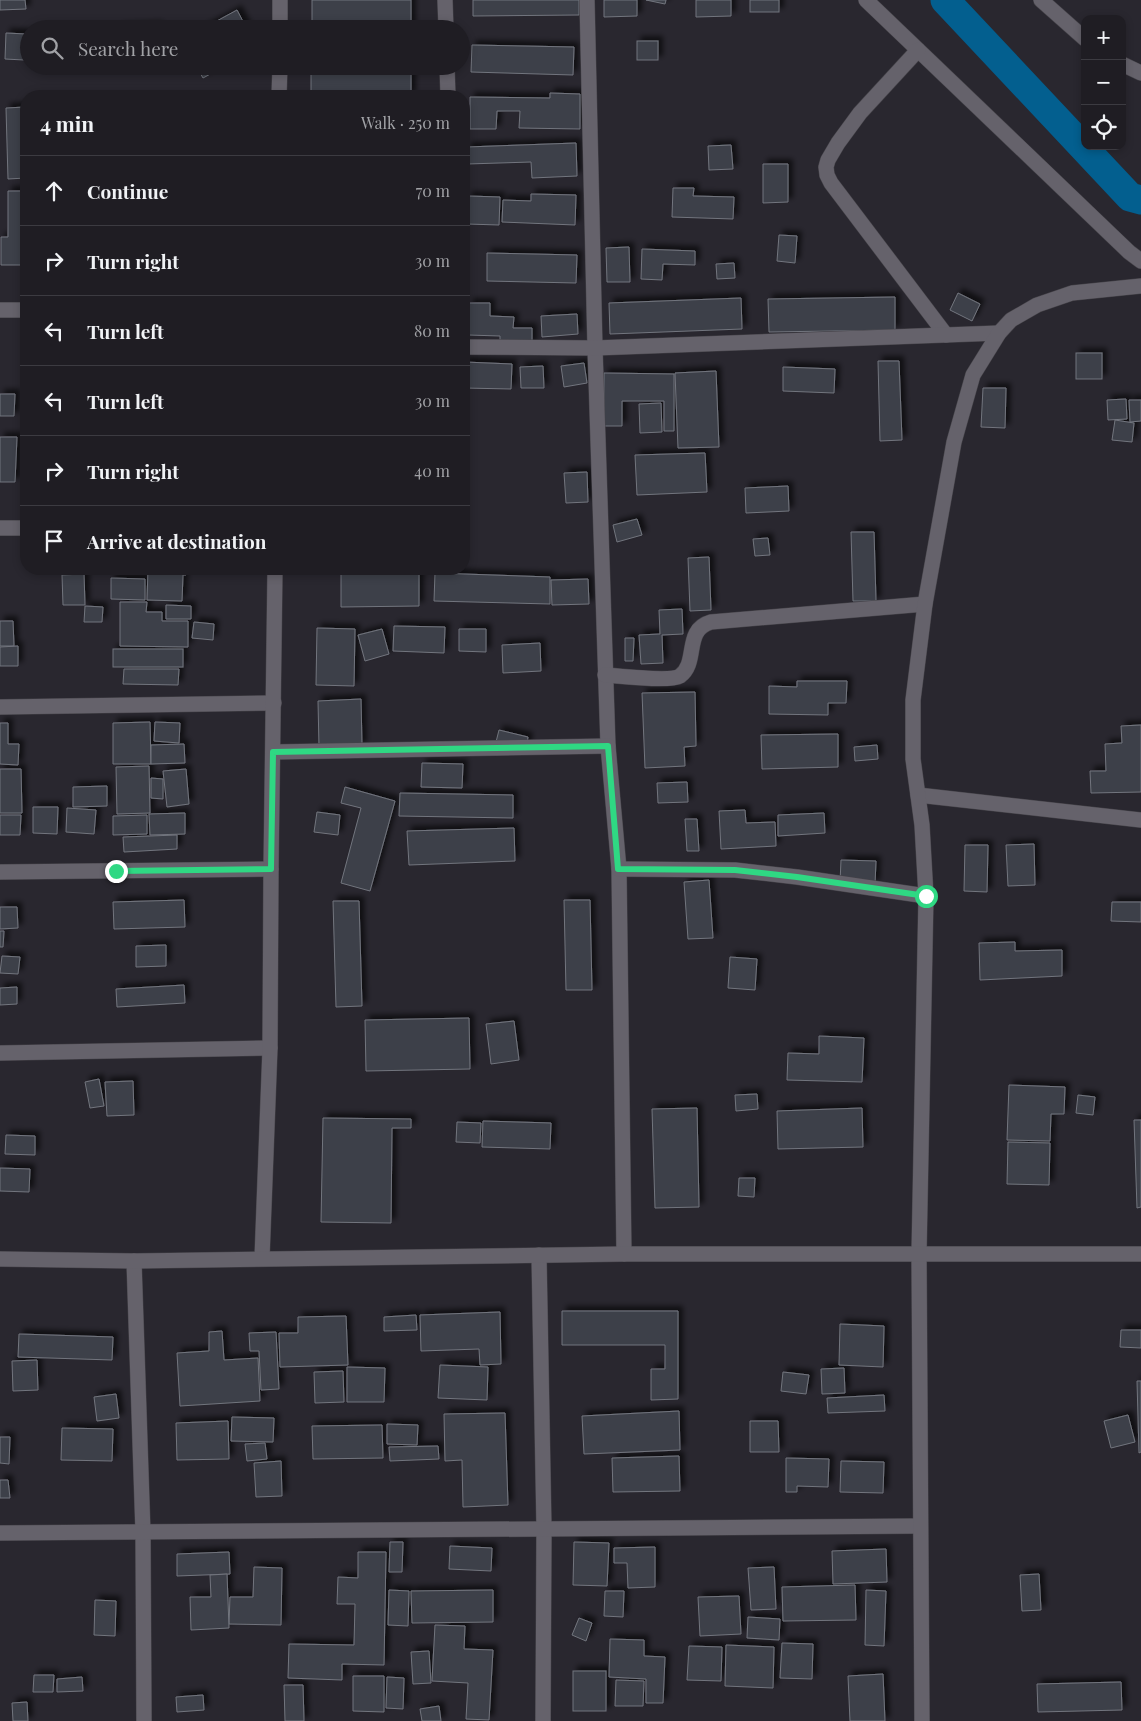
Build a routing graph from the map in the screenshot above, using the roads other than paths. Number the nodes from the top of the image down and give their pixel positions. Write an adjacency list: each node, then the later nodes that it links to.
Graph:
1 (280, 0): 6 (street)
2 (445, 0): 7 (street)
3 (588, 0): 23 (street)
4 (866, 0): 9 (street)
5 (1041, 0): 8 (street)
6 (280, 20)
7 (446, 20)
8 (1081, 36)
9 (918, 50): 16 (street); 21 (street)
10 (1126, 66): 11 (street)
11 (1141, 73)
12 (280, 75): 14 (street)
13 (447, 75): 15 (street)
14 (280, 90)
15 (448, 90)
16 (1141, 261)
17 (1141, 286): 20 (street)
18 (0, 310): 19 (street)
19 (20, 310)
20 (999, 333): 21 (street); 27 (street)
21 (946, 335): 23 (street)
22 (470, 347): 23 (street)
23 (595, 348): 28 (street)
24 (0, 528): 25 (street)
25 (20, 528)
26 (275, 575): 29 (street)
27 (925, 604): 28 (street); 33 (street)
28 (606, 676): 31 (street)
29 (274, 703): 30 (street); 32 (street)
30 (0, 707)
31 (608, 746): 32 (street); 36 (street)
32 (273, 752): 35 (street)
33 (918, 796): 34 (street); 38 (street)
34 (1141, 820)
35 (271, 869): 37 (street); 39 (street)
36 (618, 869): 38 (street); 41 (street)
37 (0, 872)
38 (926, 896): 42 (street)
39 (270, 1048): 40 (street); 45 (street)
40 (0, 1053)
41 (624, 1254): 42 (street); 44 (street)
42 (919, 1254): 43 (street); 48 (street)
43 (1141, 1254)
44 (539, 1255): 45 (street); 49 (street)
45 (262, 1258): 47 (street)
46 (0, 1259): 47 (street)
47 (134, 1261): 51 (street)
48 (920, 1526): 49 (street); 54 (street)
49 (544, 1529): 51 (street); 53 (street)
50 (0, 1533): 51 (street)
51 (143, 1533): 52 (street)
52 (144, 1721)
53 (542, 1721)
54 (922, 1721)

